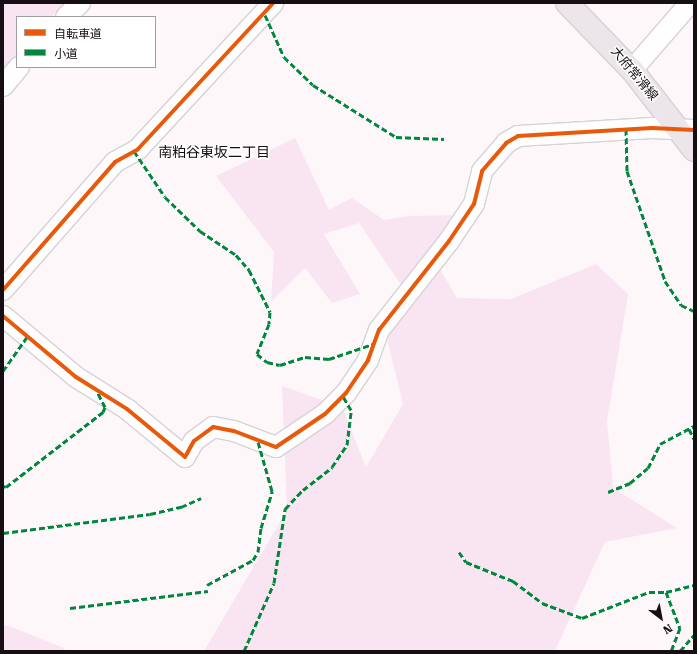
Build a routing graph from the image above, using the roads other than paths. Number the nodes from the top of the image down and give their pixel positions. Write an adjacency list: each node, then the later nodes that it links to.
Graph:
1 (80, 3): 5 (street)
2 (273, 3): 11 (street)
3 (567, 3): 7 (main road, 大府常滑線)
4 (690, 3): 7 (street)
5 (67, 16)
6 (18, 68): 8 (street)
7 (632, 70): 9 (main road, 大府常滑線)
8 (3, 86)
9 (687, 131): 10 (main road, 大府常滑線); 12 (street)
10 (694, 150)
11 (3, 290)
12 (3, 316)

